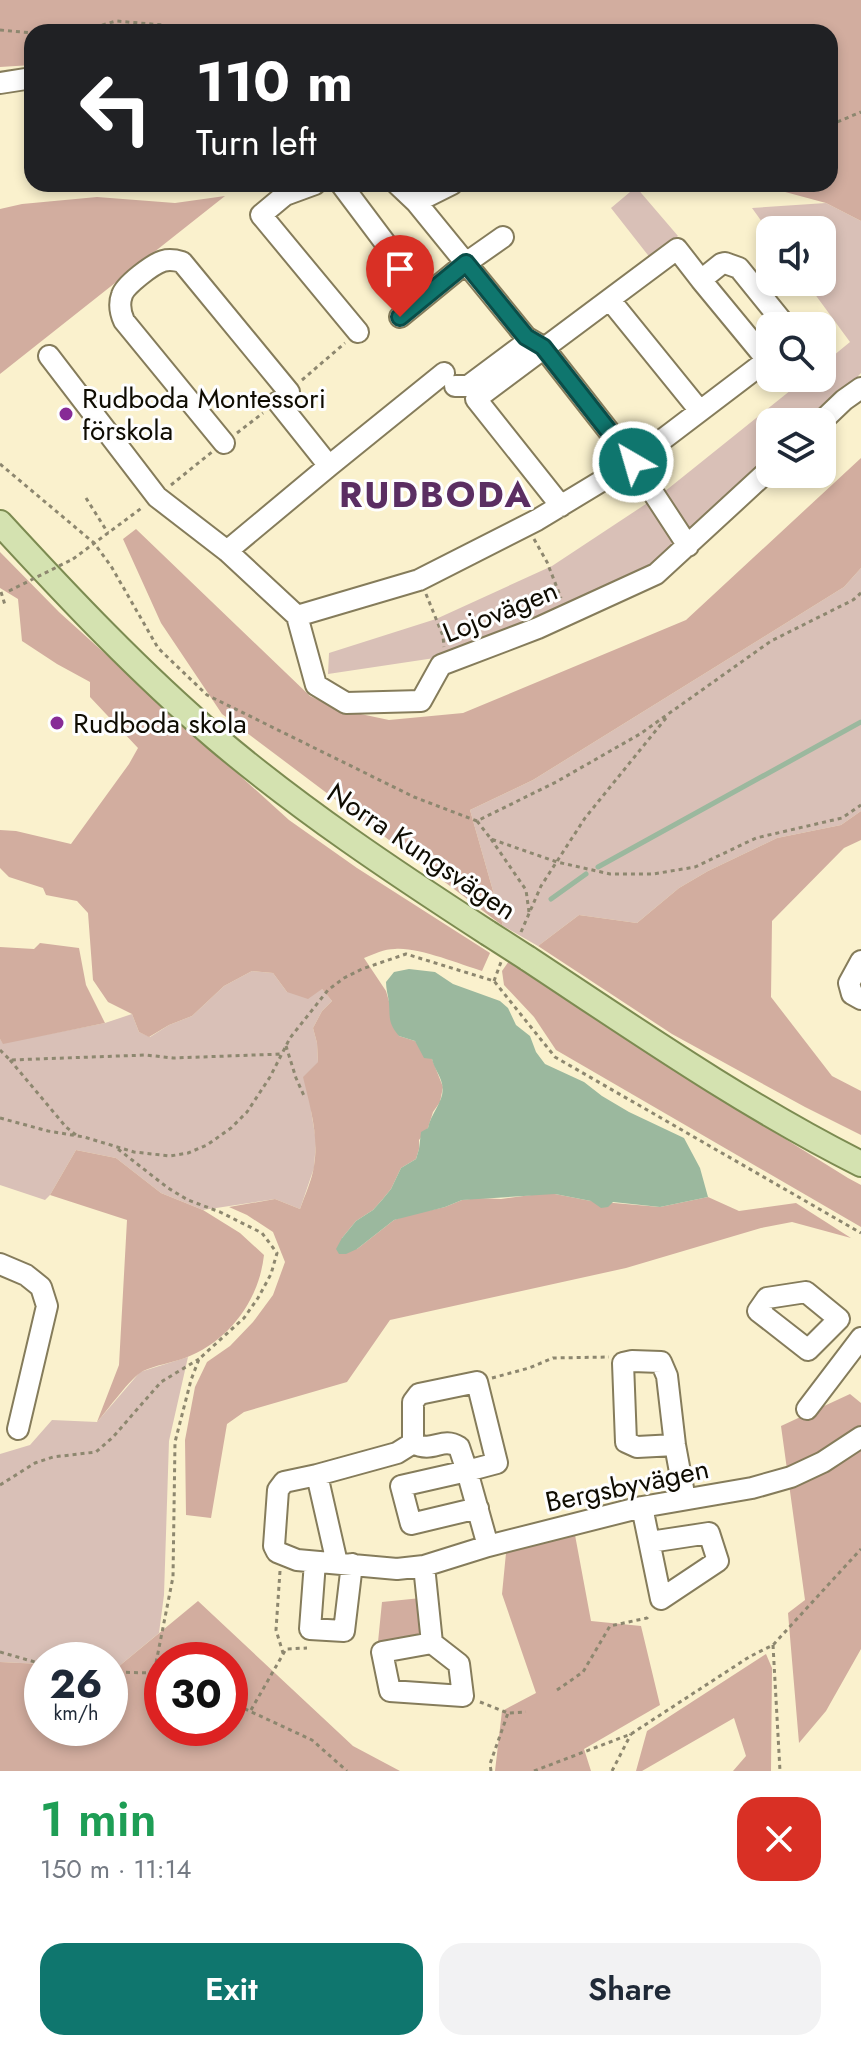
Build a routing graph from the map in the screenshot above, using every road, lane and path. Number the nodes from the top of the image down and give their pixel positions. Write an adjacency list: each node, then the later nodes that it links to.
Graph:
1 (106, 24): 2 (path)
2 (151, 24)
3 (0, 30): 4 (path)
4 (24, 32)
5 (24, 79): 6 (street)
6 (0, 83)
7 (861, 112): 8 (path)
8 (838, 122)
9 (293, 192): 19 (street)
10 (347, 192): 15 (street)
11 (409, 192): 13 (street)
12 (503, 237): 13 (street)
13 (466, 263): 15 (street); 20 (street)
14 (701, 280): 16 (street); 17 (street); 21 (street)
15 (425, 296): 18 (street)
16 (610, 300): 20 (street); 26 (street)
17 (775, 312)
18 (400, 317)
19 (358, 332)
20 (534, 342): 28 (street); 29 (street); 32 (street)
21 (756, 345)
22 (49, 356): 37 (street)
23 (756, 368): 26 (street)
24 (861, 388): 25 (street)
25 (836, 408)
26 (700, 411): 28 (street)
27 (224, 443): 29 (street)
28 (633, 462): 32 (street); 36 (street)
29 (329, 466): 37 (street)
30 (756, 482): 36 (street, Lojovägen)
31 (86, 498): 35 (path)
32 (561, 506): 34 (street)
33 (0, 523): 51 (main road, Norra Kungsvägen, bridge)
34 (526, 525): 39 (street); 42 (path)
35 (108, 533)
36 (688, 546): 42 (street, Lojovägen)
37 (227, 551): 43 (street)
38 (73, 559): 40 (path, bridge)
39 (419, 580): 43 (street); 44 (path)
40 (1, 592): 41 (path)
41 (5, 605)
42 (567, 615): 44 (street, Lojovägen)
43 (297, 616): 44 (street, Lojovägen)
44 (441, 665)
45 (669, 714): 49 (path)
46 (861, 805): 49 (path)
47 (477, 821): 48 (path)
48 (491, 839): 49 (path); 50 (path)
49 (557, 862): 50 (path)
50 (529, 913): 51 (path)
51 (521, 949): 64 (main road, Norra Kungsvägen)
52 (861, 961): 55 (street)
53 (500, 962): 54 (path)
54 (494, 981): 56 (path); 65 (path)
55 (861, 999)
56 (286, 1046): 58 (path); 60 (path)
57 (0, 1050): 59 (path)
58 (282, 1054): 59 (path); 63 (path)
59 (10, 1060): 62 (path)
60 (305, 1098)
61 (0, 1118): 62 (path)
62 (76, 1135): 63 (path)
63 (115, 1146): 69 (path)
64 (861, 1164)
65 (861, 1233)
66 (0, 1264): 73 (street)
67 (839, 1319): 68 (street)
68 (861, 1337): 72 (street)
69 (199, 1359): 79 (path); 91 (path)
70 (623, 1363): 71 (path); 76 (street); 76 (street)
71 (477, 1382): 75 (street); 77 (street)
72 (807, 1409)
73 (18, 1429)
74 (861, 1437): 80 (street, Bergsbyvägen)
75 (413, 1443): 77 (street); 78 (street)
76 (675, 1445): 80 (street)
77 (467, 1471): 82 (street); 82 (street)
78 (317, 1475): 86 (street); 88 (street)
79 (0, 1485)
80 (685, 1499): 81 (street, Bergsbyvägen)
81 (642, 1507): 83 (street); 84 (street, Bergsbyvägen)
82 (478, 1508): 84 (street)
83 (650, 1542): 90 (street); 90 (street)
84 (488, 1546): 89 (street, Bergsbyvägen)
85 (861, 1549): 93 (path)
86 (287, 1557): 87 (street, Bergsbyvägen); 96 (path)
87 (315, 1562): 88 (street, Bergsbyvägen); 88 (street)
88 (344, 1564): 89 (street, Bergsbyvägen)
89 (424, 1566): 92 (street)
90 (661, 1599): 98 (path)
91 (160, 1642)
92 (432, 1643): 99 (street); 99 (street)
93 (773, 1645): 104 (path); 109 (path)
94 (315, 1647): 96 (path)
95 (0, 1652): 97 (path)
96 (283, 1653): 101 (path)
97 (24, 1659)
98 (557, 1690)
99 (463, 1696): 103 (path)
100 (248, 1709): 101 (path)
101 (251, 1710): 105 (path)
102 (526, 1712): 103 (path)
103 (508, 1713): 106 (path)
104 (631, 1734): 107 (path); 108 (path)
105 (347, 1771)
106 (491, 1771)
107 (534, 1771)
108 (612, 1771)
109 (780, 1771)

